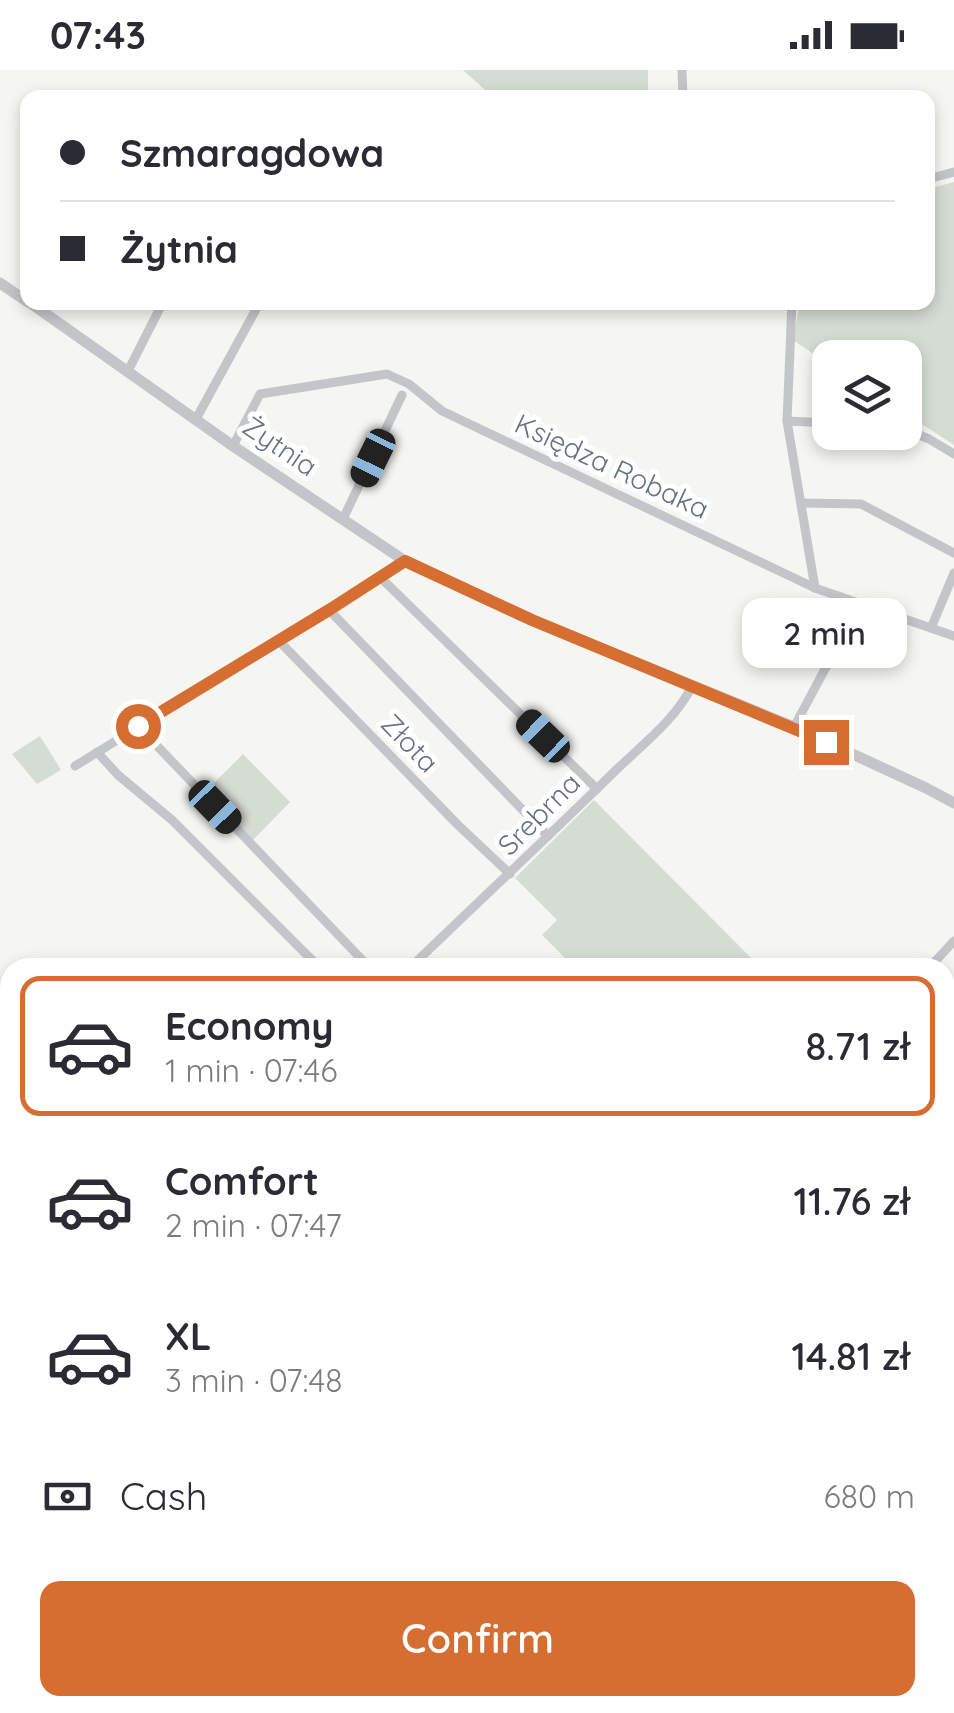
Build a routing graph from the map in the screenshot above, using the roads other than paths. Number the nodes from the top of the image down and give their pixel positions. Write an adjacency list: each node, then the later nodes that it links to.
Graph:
1 (52, 310): 5 (street, Żytnia)
2 (160, 310): 5 (street)
3 (256, 310): 7 (street)
4 (792, 310): 8 (street)
5 (128, 371): 7 (street, Żytnia)
6 (402, 395): 14 (street)
7 (196, 420): 11 (street, Żytnia)
8 (787, 421): 9 (street); 13 (street)
9 (812, 422)
10 (922, 436): 12 (street)
11 (233, 446): 14 (street, Żytnia); 19 (street, Księdza Robaka)
12 (954, 454)
13 (802, 503): 15 (street); 19 (street)
14 (343, 520): 16 (street, Żytnia)
15 (954, 552)
16 (405, 561): 18 (street); 25 (street, Żytnia)
17 (954, 573): 22 (street)
18 (380, 578): 21 (street); 30 (street)
19 (815, 588): 20 (street, Księdza Robaka)
20 (868, 606): 22 (street, Księdza Robaka); 27 (street)
21 (329, 610): 24 (street); 32 (street)
22 (931, 628): 23 (street, Księdza Robaka)
23 (954, 636)
24 (279, 640): 26 (street); 33 (street, Złota)
25 (692, 686): 27 (street, Żytnia); 30 (street, Srebrna)
26 (138, 726): 28 (street); 35 (street)
27 (794, 727): 31 (street, Żytnia)
28 (97, 752): 29 (street); 34 (street)
29 (75, 766)
30 (597, 788): 32 (street, Srebrna)
31 (954, 803)
32 (548, 836): 33 (street, Srebrna)
33 (510, 874): 36 (street, Srebrna)
34 (310, 958)
35 (360, 958)
36 (421, 958)

